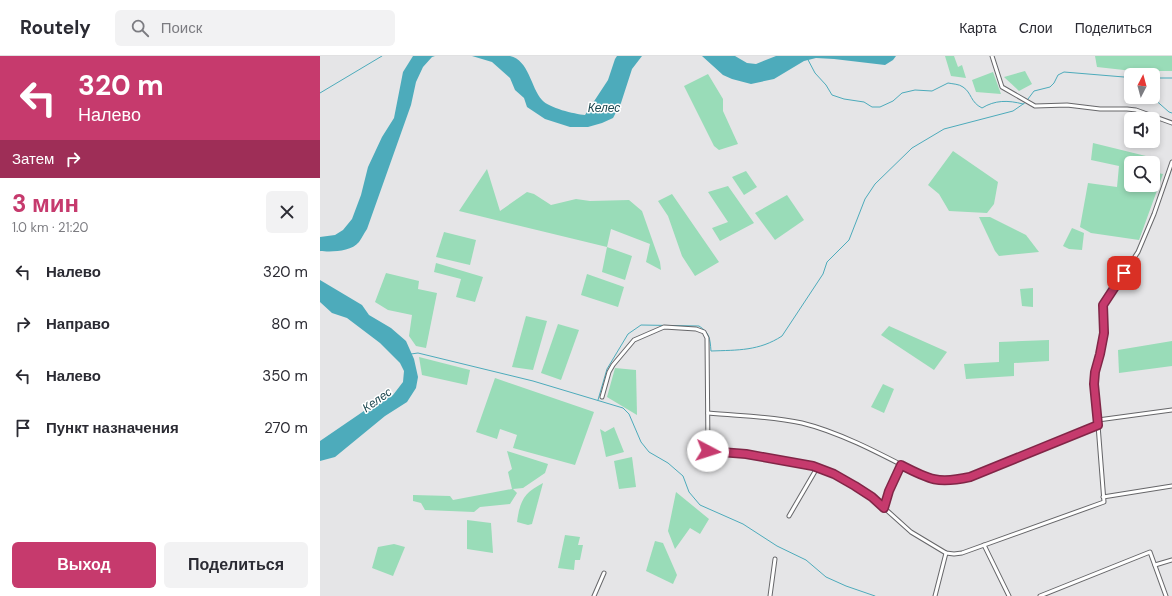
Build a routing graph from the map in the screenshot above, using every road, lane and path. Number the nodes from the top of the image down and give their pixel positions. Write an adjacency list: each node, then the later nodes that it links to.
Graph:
1 (992, 56): 2 (street)
2 (1172, 123)
3 (1172, 162): 7 (street)
4 (602, 397): 6 (street)
5 (1172, 410): 7 (street)
6 (708, 413): 9 (street); 10 (street)
7 (1098, 420): 8 (street)
8 (1098, 425): 9 (street); 12 (street)
9 (901, 465): 13 (street)
10 (817, 468): 13 (street); 14 (street)
11 (1172, 486): 12 (street)
12 (1103, 497): 15 (street)
13 (884, 508): 16 (street)
14 (789, 516)
15 (984, 545): 16 (street); 24 (street)
16 (946, 553): 23 (street)
17 (775, 559): 22 (street)
18 (1172, 560): 19 (street)
19 (1155, 565): 25 (street); 26 (street)
20 (604, 573): 21 (street)
21 (594, 596)
22 (770, 596)
23 (935, 596)
24 (1009, 596)
25 (1040, 596)
26 (1166, 596)

